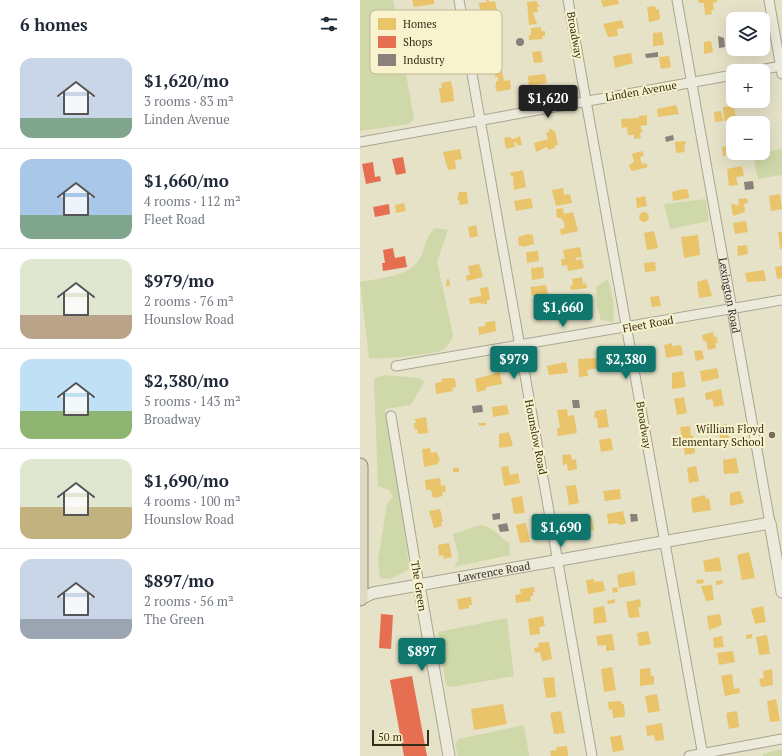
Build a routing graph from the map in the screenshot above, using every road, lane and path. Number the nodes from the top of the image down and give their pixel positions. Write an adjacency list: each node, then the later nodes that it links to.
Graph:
1 (459, 0): 5 (street, Hounslow Road)
2 (568, 0): 11 (street, Broadway)
3 (676, 0): 10 (street, Lexington Road)
4 (769, 0): 6 (street)
5 (461, 10)
6 (782, 68): 7 (street)
7 (770, 69)
8 (472, 74): 12 (street, Hounslow Road)
9 (726, 76): 10 (street, Linden Avenue)
10 (692, 82): 11 (street, Linden Avenue); 15 (street, Lexington Road)
11 (587, 101): 12 (street, Linden Avenue); 16 (street, Broadway)
12 (480, 120): 13 (street, Linden Avenue); 17 (street, Hounslow Road)
13 (360, 142)
14 (782, 300): 15 (street, Fleet Road)
15 (732, 308): 16 (street, Fleet Road); 21 (street, Lexington Road)
16 (628, 327): 17 (street, Fleet Road); 22 (street, Broadway)
17 (519, 346): 18 (street, Fleet Road); 23 (street, Hounslow Road)
18 (396, 366)
19 (391, 416): 24 (street, The Green)
20 (360, 466): 26 (highway)
21 (770, 523): 22 (street, Lawrence Road); 25 (street, Lexington Road)
22 (663, 541): 23 (street, Lawrence Road); 28 (street, Broadway)
23 (559, 560): 24 (street, Lawrence Road); 30 (street, Hounslow Road)
24 (419, 585): 26 (street, Lawrence Road); 29 (street, The Green)
25 (782, 592)
26 (360, 598)
27 (782, 739): 28 (street)
28 (703, 755): 31 (street)
29 (449, 756)
30 (592, 756)
31 (689, 756)

